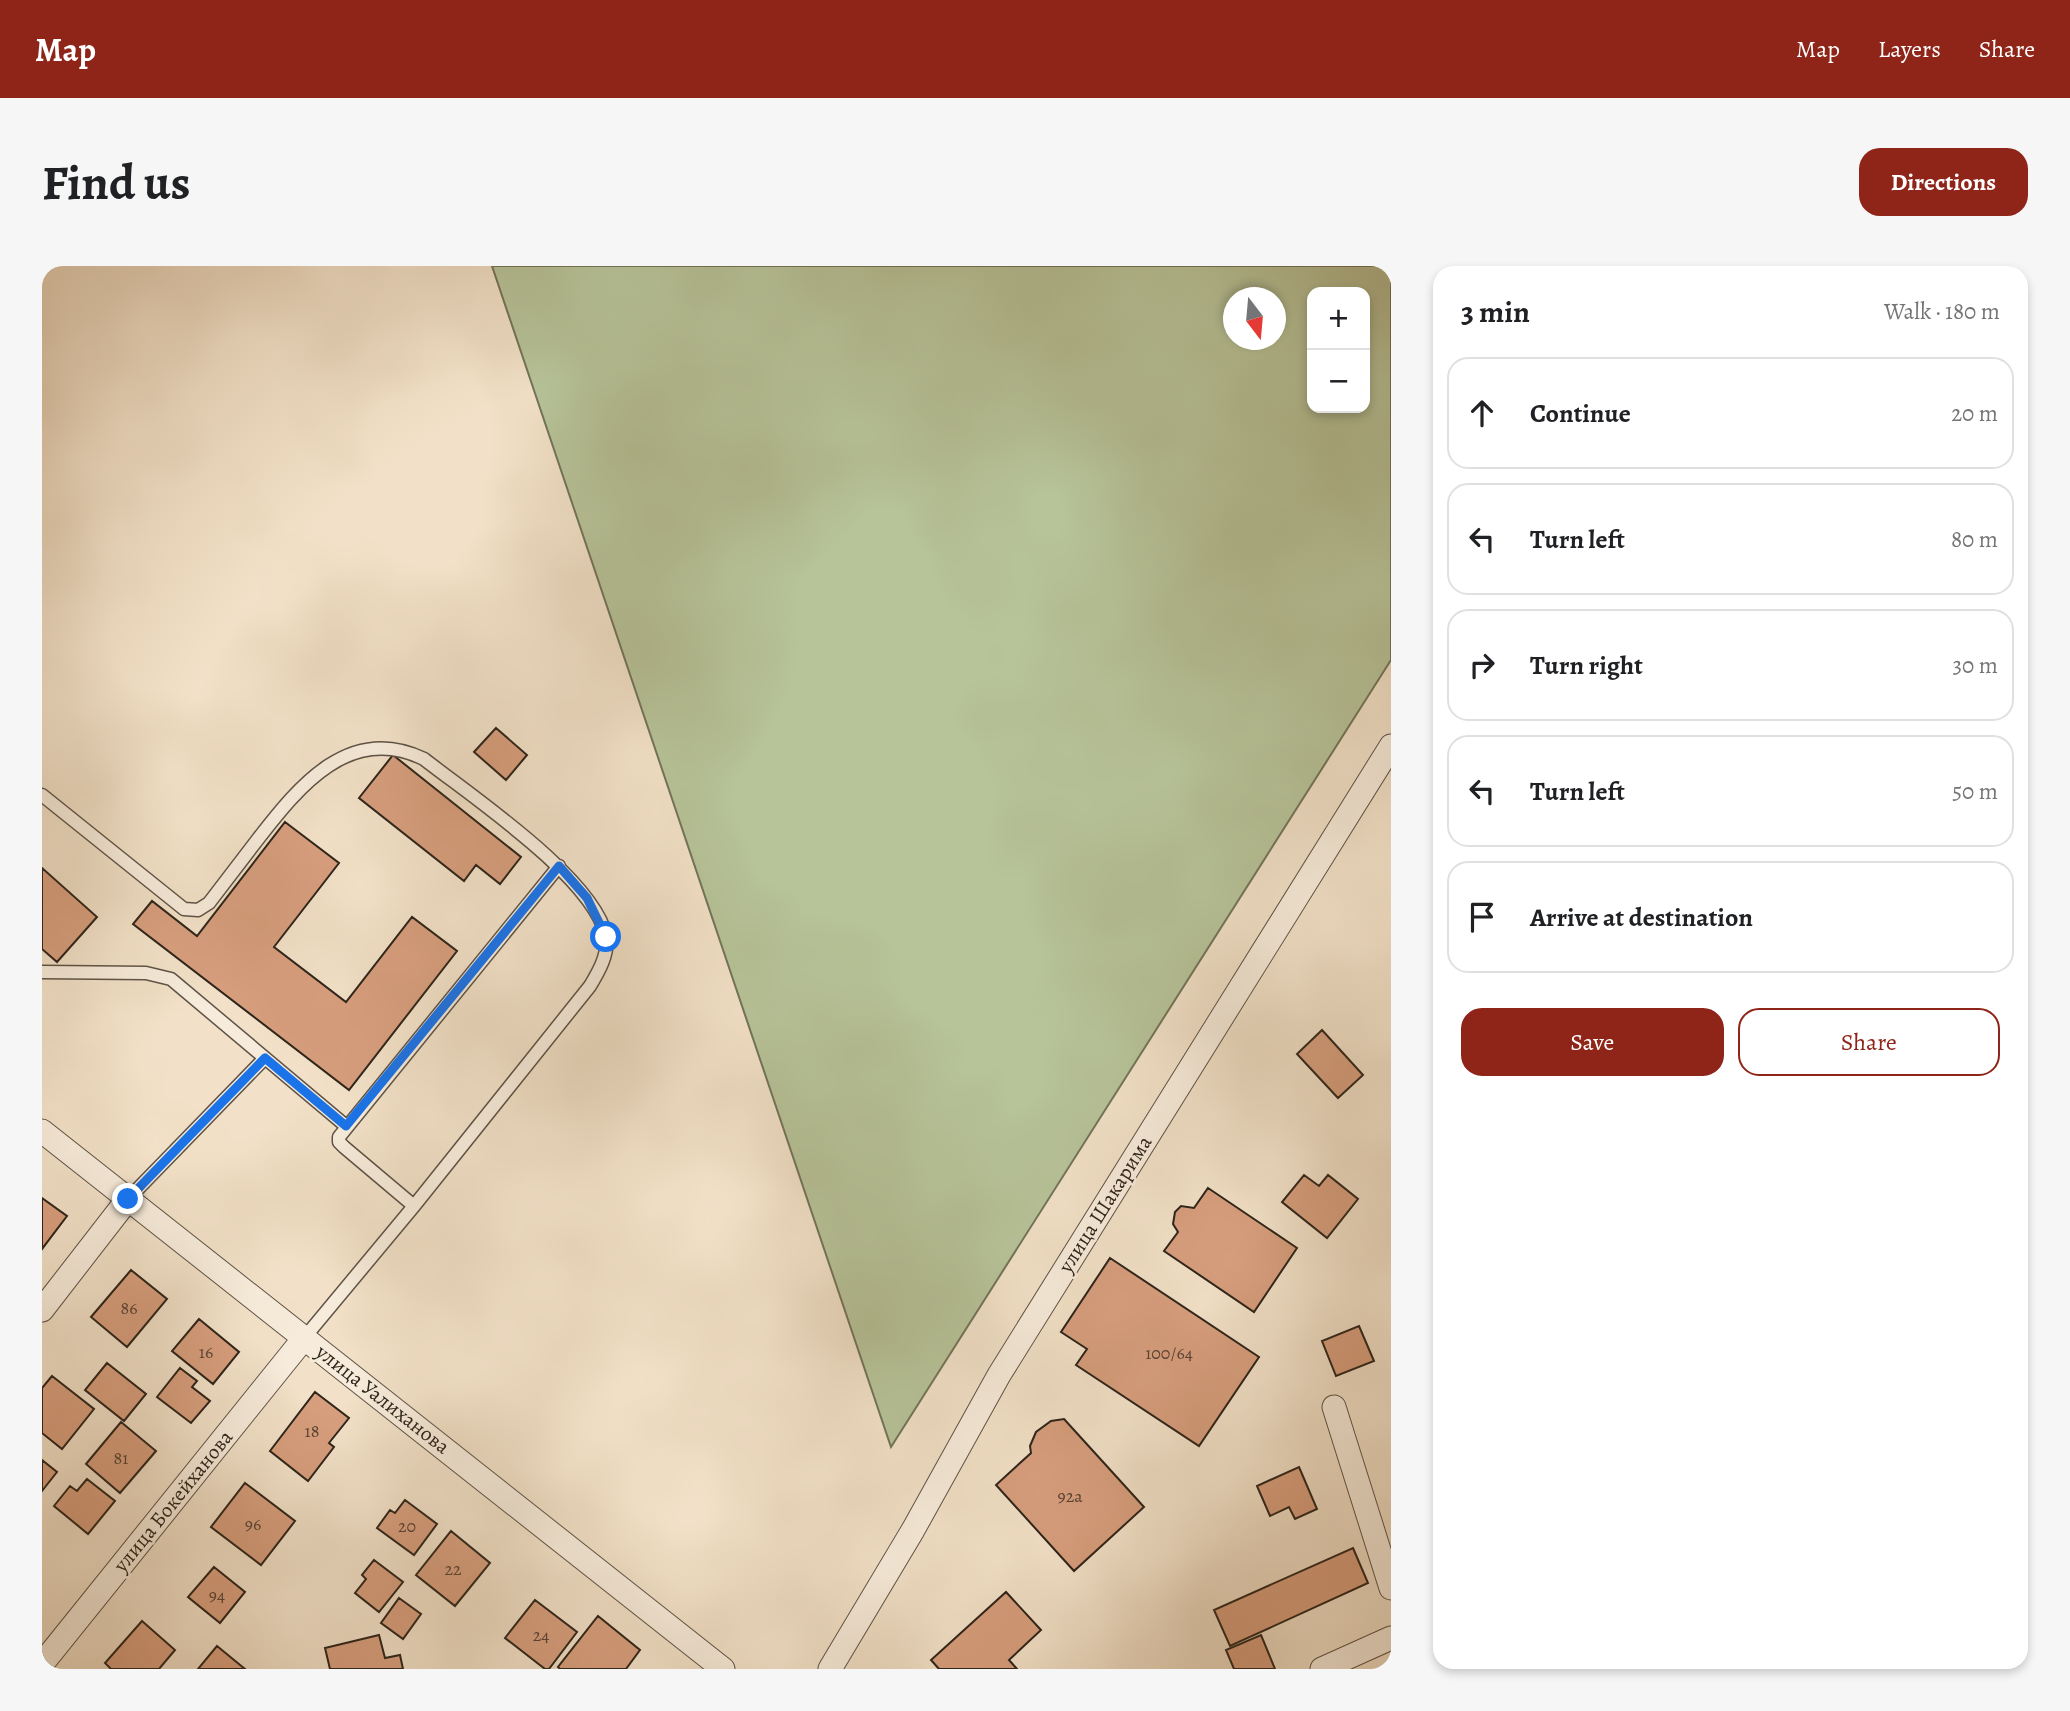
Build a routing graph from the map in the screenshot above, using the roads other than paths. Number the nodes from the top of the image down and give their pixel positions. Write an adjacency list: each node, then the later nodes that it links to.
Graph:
1 (1391, 746): 17 (street, улица Шакарима)
2 (42, 796): 3 (lane)
3 (559, 866): 6 (lane); 9 (lane)
4 (42, 972): 5 (lane)
5 (265, 1058): 6 (lane); 8 (lane)
6 (346, 1126): 9 (lane)
7 (42, 1131): 8 (street, улица Уалиханова)
8 (128, 1199): 10 (street); 11 (street, улица Уалиханова)
9 (414, 1206): 11 (lane)
10 (42, 1310)
11 (305, 1337): 15 (street, улица Бокейханова); 16 (street, улица Уалиханова)
12 (1334, 1407): 13 (street)
13 (1391, 1588)
14 (1391, 1638): 18 (street)
15 (42, 1664)
16 (723, 1669)
17 (830, 1669)
18 (1322, 1669)

